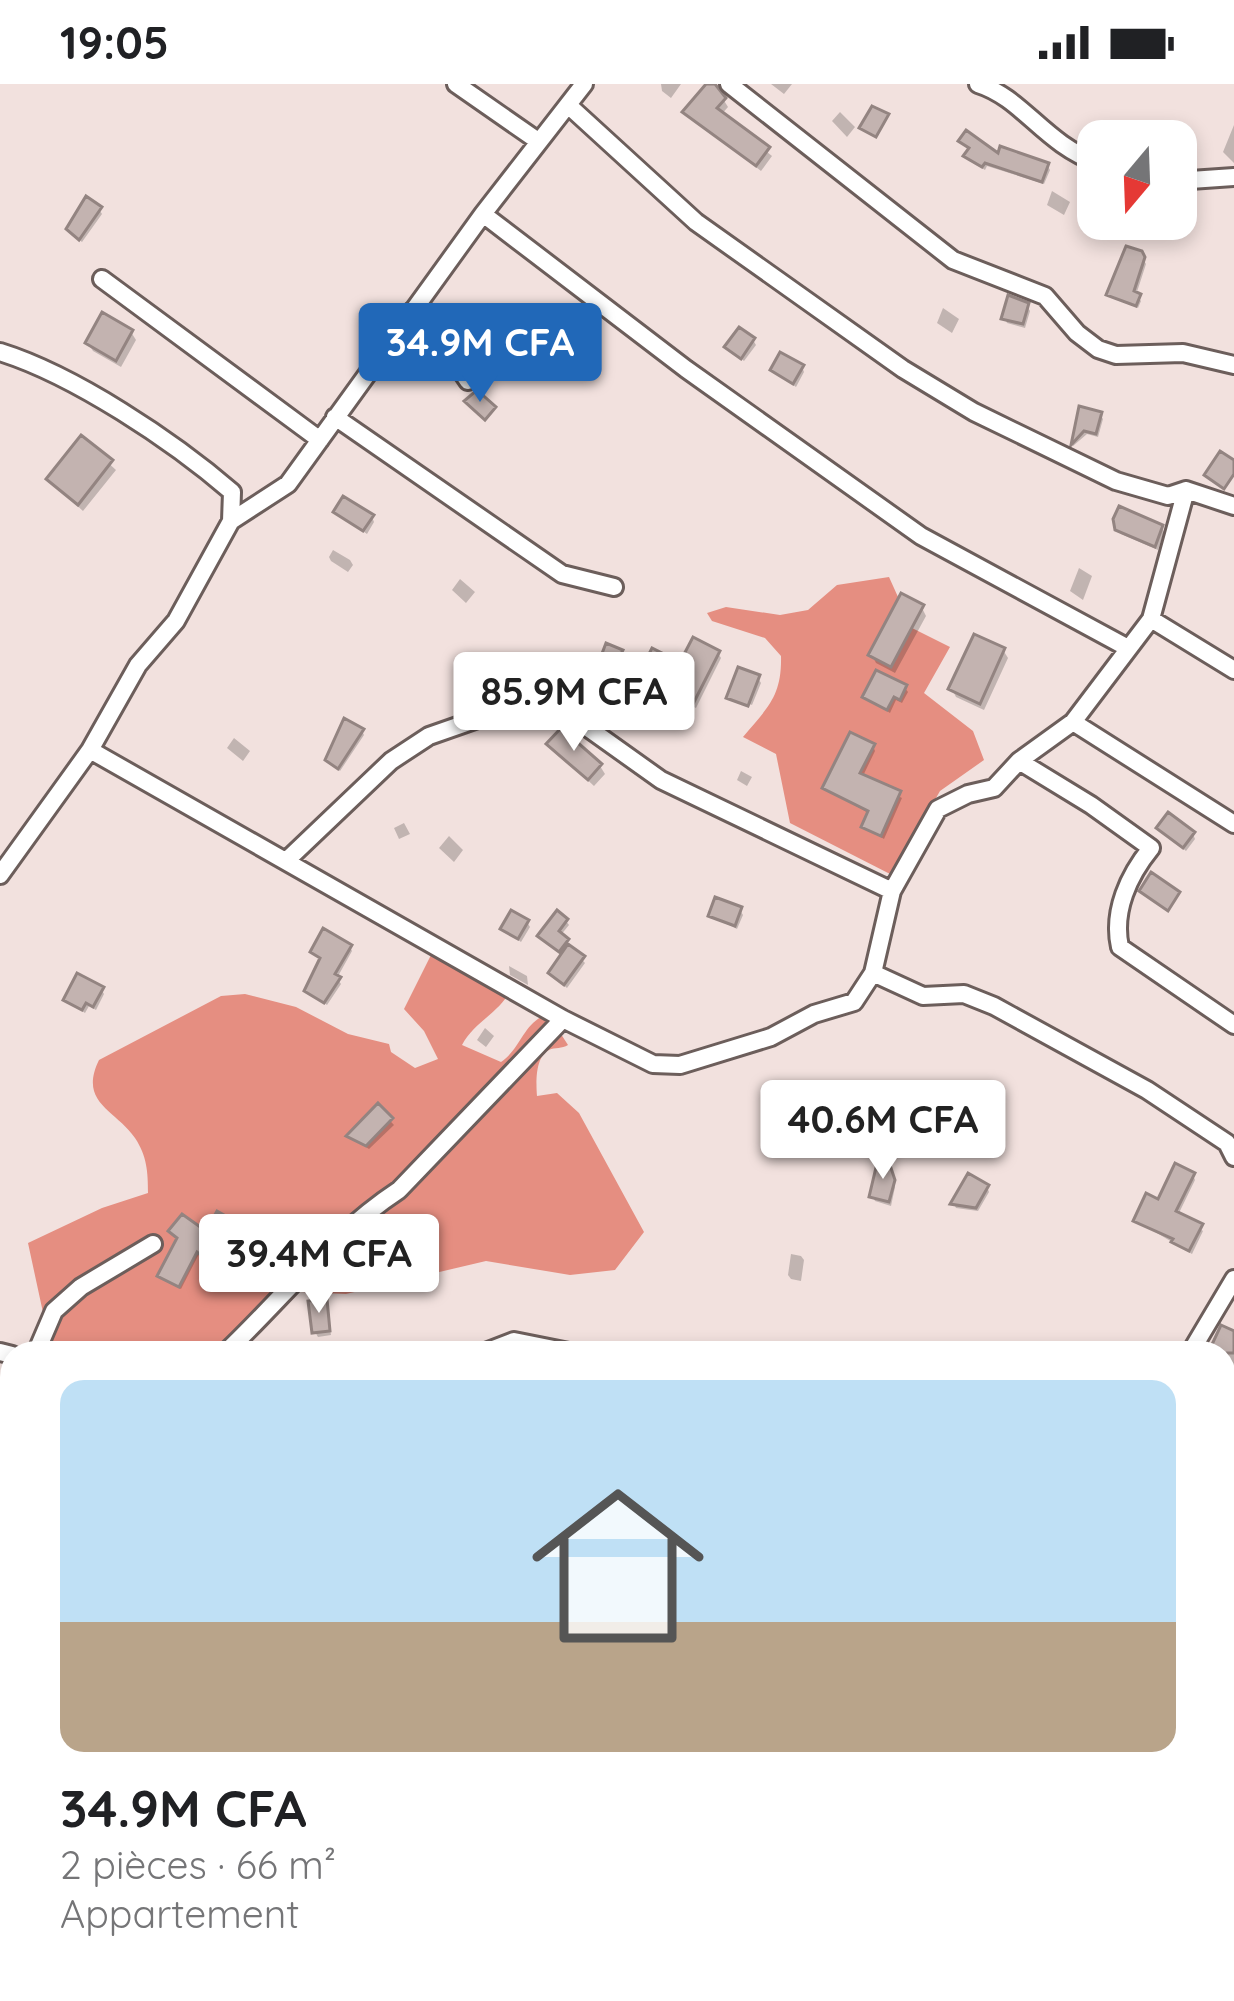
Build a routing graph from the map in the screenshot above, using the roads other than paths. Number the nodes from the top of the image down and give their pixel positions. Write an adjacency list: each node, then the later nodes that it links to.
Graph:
1 (456, 84): 6 (street)
2 (584, 84): 5 (street)
3 (729, 84): 14 (street)
4 (978, 84): 7 (street)
5 (568, 105): 6 (street); 18 (street)
6 (538, 141): 10 (street)
7 (1077, 156)
8 (1234, 177): 9 (street)
9 (1197, 180)
10 (483, 214): 12 (street); 23 (street)
11 (102, 279): 17 (street)
12 (413, 310): 15 (street); 16 (street)
13 (0, 352): 20 (street)
14 (1234, 365)
15 (468, 381)
16 (335, 417): 17 (street); 21 (street)
17 (320, 440): 20 (street)
18 (1186, 490): 19 (street); 22 (street)
19 (1234, 506)
20 (231, 521): 26 (street)
21 (614, 587)
22 (1151, 619): 23 (street); 24 (street)
23 (1128, 648): 25 (street)
24 (1234, 670)
25 (1073, 722): 27 (street); 28 (street)
26 (90, 750): 29 (street); 30 (street)
27 (1019, 761): 31 (street); 34 (street)
28 (1234, 824)
29 (286, 861): 31 (street); 33 (street)
30 (0, 874)
31 (892, 892): 32 (street)
32 (873, 974): 33 (street); 35 (street)
33 (563, 1018): 39 (street)
34 (1234, 1025)
35 (1234, 1156)
36 (153, 1244): 38 (street)
37 (1234, 1279): 40 (street)
38 (41, 1341)
39 (237, 1341)
40 (1197, 1341)

